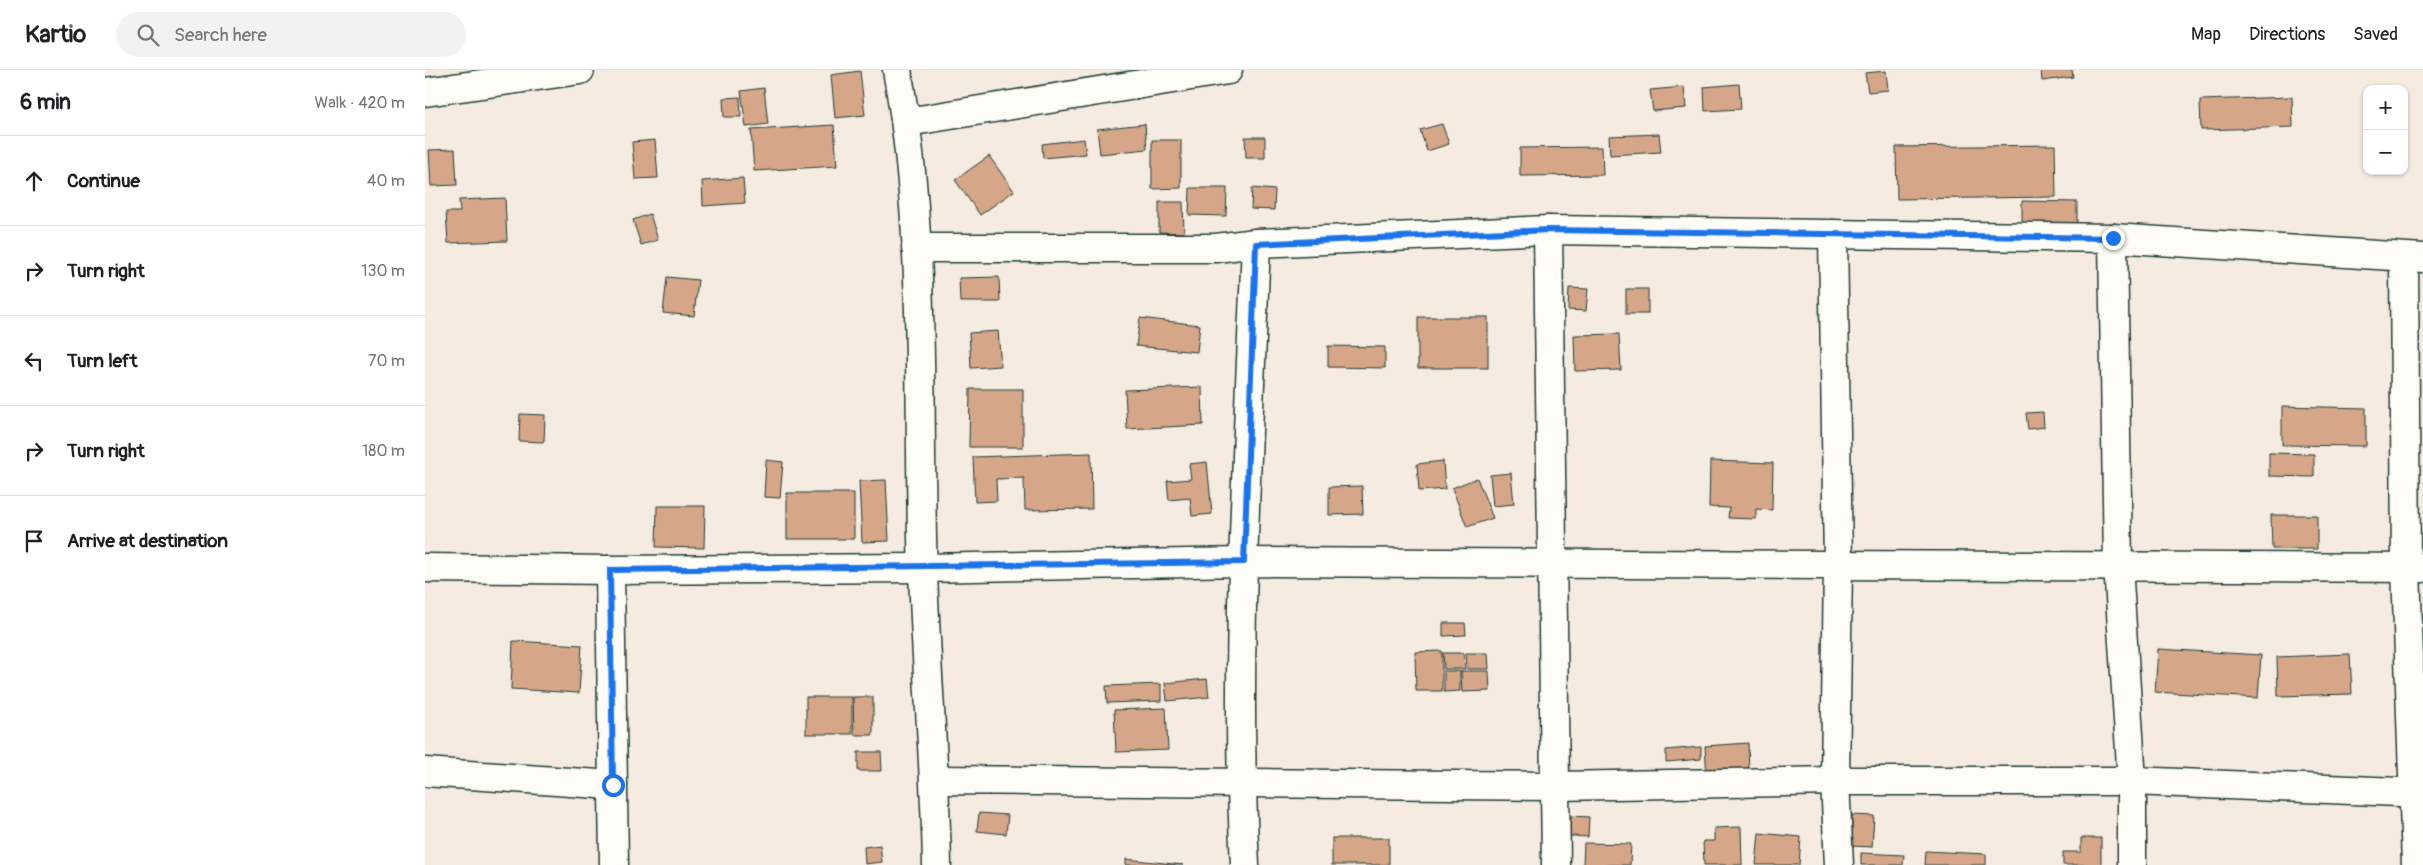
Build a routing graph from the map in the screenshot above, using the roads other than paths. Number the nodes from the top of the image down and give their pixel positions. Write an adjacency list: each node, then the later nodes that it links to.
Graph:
1 (580, 70): 4 (street)
2 (897, 70): 5 (street)
3 (1228, 70): 5 (street)
4 (425, 92)
5 (907, 122): 10 (street)
6 (1548, 230): 7 (street); 9 (street); 13 (street)
7 (1833, 234): 8 (street); 14 (street)
8 (2113, 238): 11 (street); 15 (street)
9 (1256, 244): 10 (street); 12 (street)
10 (916, 248): 17 (street)
11 (2414, 258): 18 (street)
12 (1244, 562): 13 (street); 17 (street); 24 (street)
13 (1552, 563): 14 (street); 26 (street)
14 (1838, 565): 15 (street); 22 (street)
15 (2118, 566): 18 (street); 23 (street)
16 (425, 568): 19 (street)
17 (922, 568): 19 (street); 21 (street)
18 (2415, 568): 27 (street)
19 (610, 570): 25 (street)
20 (425, 772): 25 (street)
21 (935, 780): 24 (street); 29 (street)
22 (1835, 781): 23 (street); 26 (street); 32 (street)
23 (2131, 781): 27 (street); 33 (street)
24 (1240, 782): 26 (street); 30 (street)
25 (613, 785): 28 (street)
26 (1556, 786): 31 (street)
27 (2419, 793): 34 (street)
28 (614, 865)
29 (937, 865)
30 (1245, 865)
31 (1556, 865)
32 (1839, 865)
33 (2132, 865)
34 (2415, 865)

